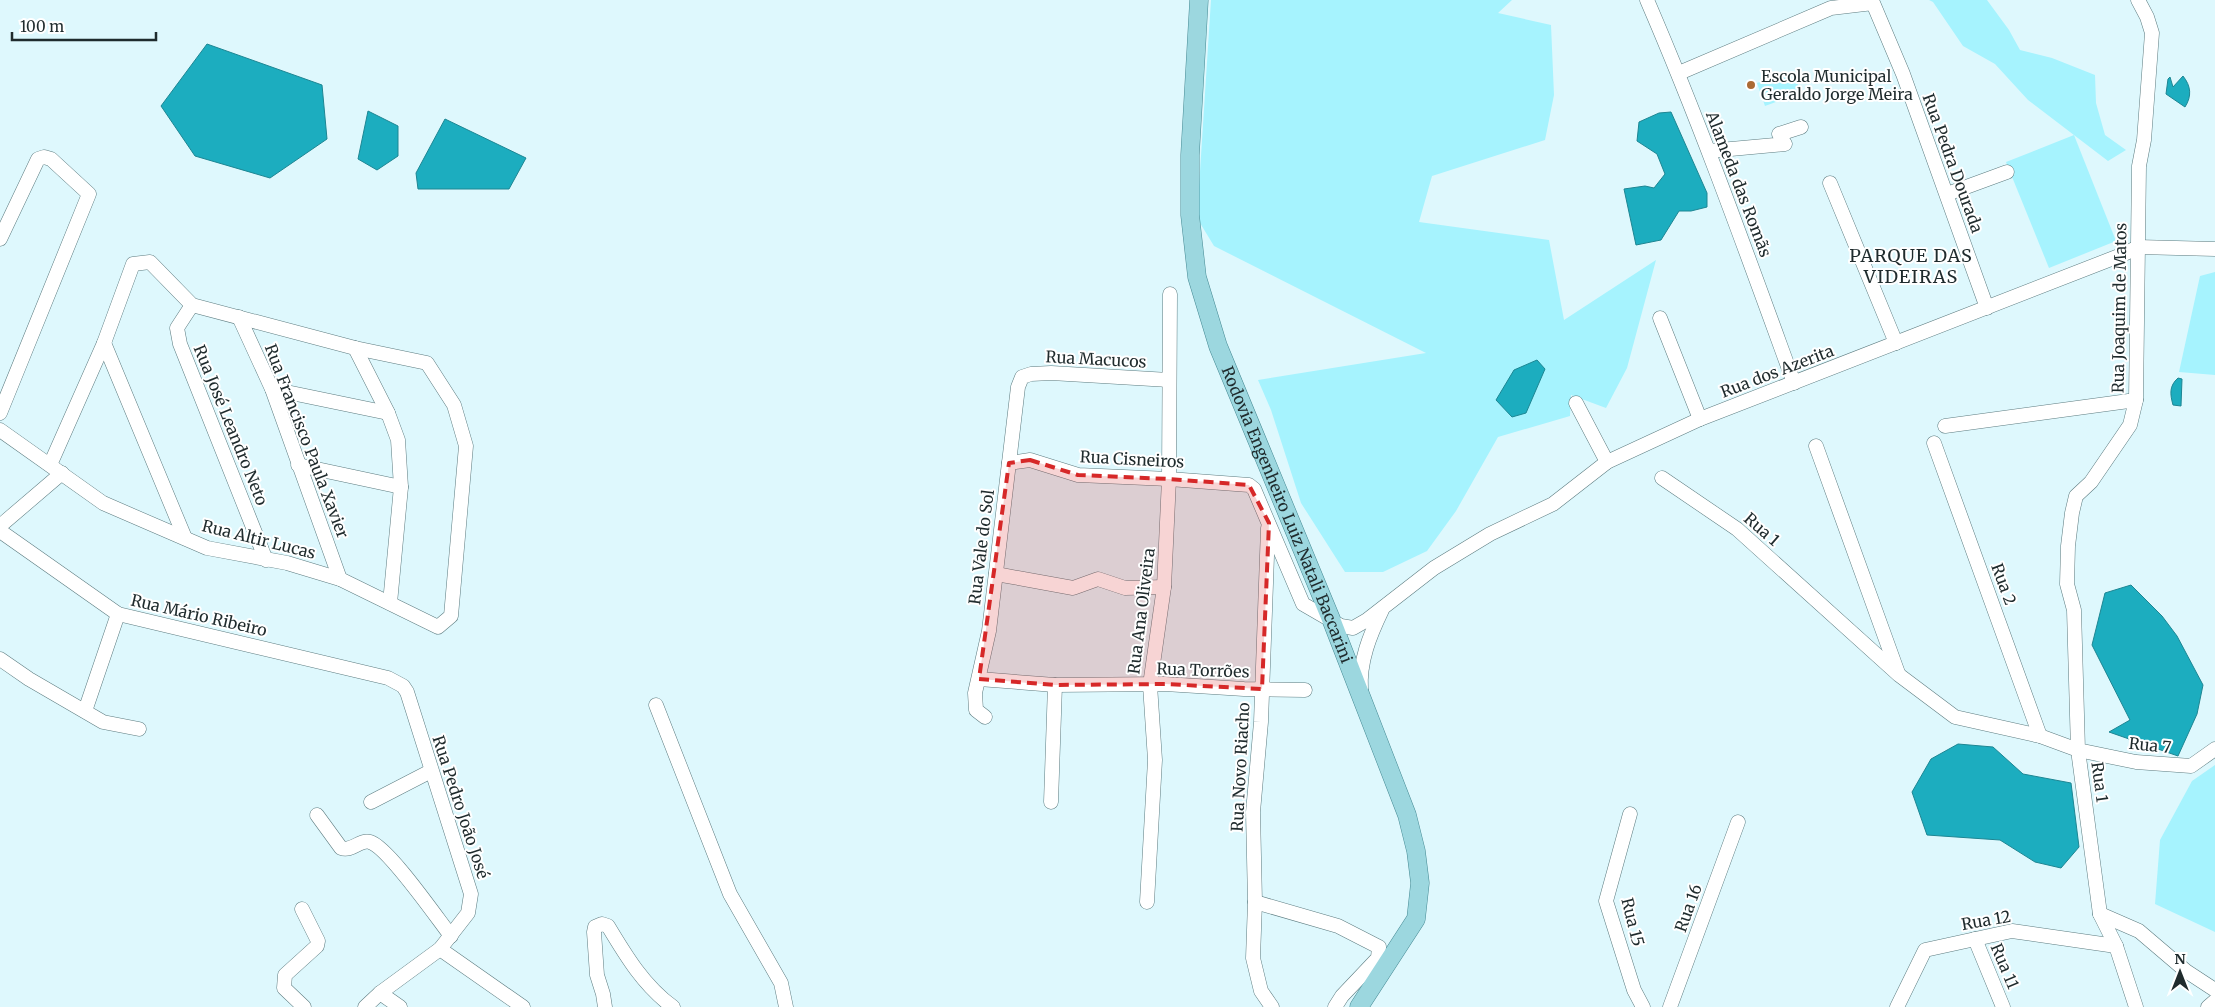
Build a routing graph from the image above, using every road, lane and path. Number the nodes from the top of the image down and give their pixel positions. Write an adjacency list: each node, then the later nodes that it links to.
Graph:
1 (1199, 0): 52 (main road, Rodovia Engenheiro Luiz Natali Baccarini)
2 (1647, 0): 4 (street, Alameda das Romãs)
3 (2138, 0): 11 (street, Rua Joaquim de Matos)
4 (1679, 73): 6 (street, Alameda das Romãs); 9 (street, Rua Pedra Dourada)
5 (1801, 127): 6 (street)
6 (1709, 151): 23 (street, Alameda das Romãs)
7 (2007, 172): 9 (street)
8 (1830, 183): 19 (street)
9 (1947, 194): 15 (street, Rua Pedra Dourada)
10 (0, 239): 27 (street)
11 (2138, 247): 12 (street, Rua dos Azerita); 15 (street, Rua dos Azerita); 25 (street, Rua Joaquim de Matos)
12 (2215, 249)
13 (1170, 294): 22 (street, Rua Ana Oliveira)
14 (192, 305): 16 (street); 18 (street); 45 (street, Rua José Leandro Neto)
15 (1987, 308): 19 (street, Rua dos Azerita)
16 (239, 317): 20 (street); 24 (street, Rua Francisco Paula Xavier)
17 (1660, 318): 29 (street)
18 (104, 343): 37 (street); 44 (street)
19 (1896, 343): 23 (street, Rua dos Azerita)
20 (355, 348): 28 (street); 49 (street, Rua Altir Lucas)
21 (1022, 377): 22 (street, Rua Macucos); 35 (street, Rua Vale do Sol)
22 (1169, 380): 39 (street, Rua Ana Oliveira)
23 (1794, 383): 29 (street, Rua dos Azerita)
24 (272, 389): 28 (street); 36 (street, Rua Francisco Paula Xavier)
25 (2136, 400): 30 (street); 67 (street, Rua Joaquim de Matos)
26 (1576, 403): 34 (street)
27 (0, 413)
28 (388, 413): 40 (street)
29 (1700, 419): 34 (street, Rua dos Azerita)
30 (1945, 426)
31 (0, 430): 37 (street, Rua Altir Lucas)
32 (1934, 443): 66 (street, Rua 2)
33 (1816, 446): 54 (street)
34 (1608, 462): 50 (street, Rua dos Azerita)
35 (1009, 463): 39 (street, Rua Cisneiros); 46 (street, Rua Vale do Sol)
36 (298, 464): 40 (street); 47 (street, Rua Francisco Paula Xavier)
37 (56, 469): 42 (street); 44 (street, Rua Altir Lucas)
38 (1662, 478): 54 (street, Rua 1)
39 (1169, 479): 41 (street, Rua Cisneiros); 48 (street, Rua Ana Oliveira)
40 (401, 487): 49 (street)
41 (1269, 524): 52 (street); 58 (street, Rua Novo Riacho)
42 (0, 526)
43 (0, 530): 51 (street, Rua Mário Ribeiro)
44 (186, 538): 45 (street, Rua Altir Lucas)
45 (266, 560): 47 (street, Rua Altir Lucas)
46 (996, 574): 48 (street); 55 (street, Rua Vale do Sol)
47 (340, 579): 49 (street, Rua Altir Lucas)
48 (1164, 588): 57 (street, Rua Ana Oliveira)
49 (390, 603)
50 (1384, 607): 52 (street, Rua dos Azerita); 61 (street)
51 (118, 614): 60 (street, Rua Mário Ribeiro); 63 (street)
52 (1331, 619): 61 (main road, Rodovia Engenheiro Luiz Natali Baccarini)
53 (0, 659): 63 (street)
54 (1899, 676): 66 (street, Rua 1)
55 (979, 679): 56 (street, Rua Torrões); 64 (street, Rua Vale do Sol)
56 (1054, 685): 57 (street, Rua Torrões); 71 (street)
57 (1150, 685): 58 (street, Rua Torrões); 75 (street, Rua Ana Oliveira)
58 (1262, 690): 59 (street, Rua Torrões); 76 (street, Rua Novo Riacho)
59 (1305, 690)
60 (407, 692): 69 (street, Rua Pedro João José)
61 (1361, 697): 95 (main road, Rodovia Engenheiro Luiz Natali Baccarini)
62 (656, 705): 92 (street)
63 (85, 711): 65 (street)
64 (985, 717)
65 (139, 729)
66 (2040, 736): 67 (street, Rua 1)
67 (2078, 750): 68 (street, Rua 7); 78 (street, Rua 1)
68 (2215, 750)
69 (431, 771): 70 (street); 79 (street, Rua Pedro João José)
70 (371, 802)
71 (1051, 802)
72 (1630, 814): 96 (street, Rua 15)
73 (317, 815): 79 (street)
74 (1738, 822): 97 (street, Rua 16)
75 (1147, 902)
76 (1255, 902): 93 (street, Rua Novo Riacho); 94 (street)
77 (302, 909): 86 (street)
78 (2100, 914): 81 (street, Rua 1); 83 (street)
79 (451, 936): 82 (street, Rua Pedro João José)
80 (1975, 939): 81 (street, Rua 12); 98 (street, Rua 12); 99 (street, Rua 11)
81 (2116, 946): 100 (street, Rua 1)
82 (440, 949): 84 (street, Rua Pedro João José); 89 (street)
83 (2215, 990)
84 (380, 993): 87 (street, Rua Pedro João José); 88 (street)
85 (2215, 1002): 101 (street)
86 (304, 1007)
87 (365, 1007)
88 (400, 1007)
89 (523, 1007)
90 (605, 1007): 91 (street)
91 (674, 1007)
92 (786, 1007)
93 (1272, 1007)
94 (1335, 1007)
95 (1359, 1007)
96 (1643, 1007)
97 (1670, 1007)
98 (1897, 1007)
99 (2004, 1007)
100 (2136, 1007)
101 (2208, 1007)

